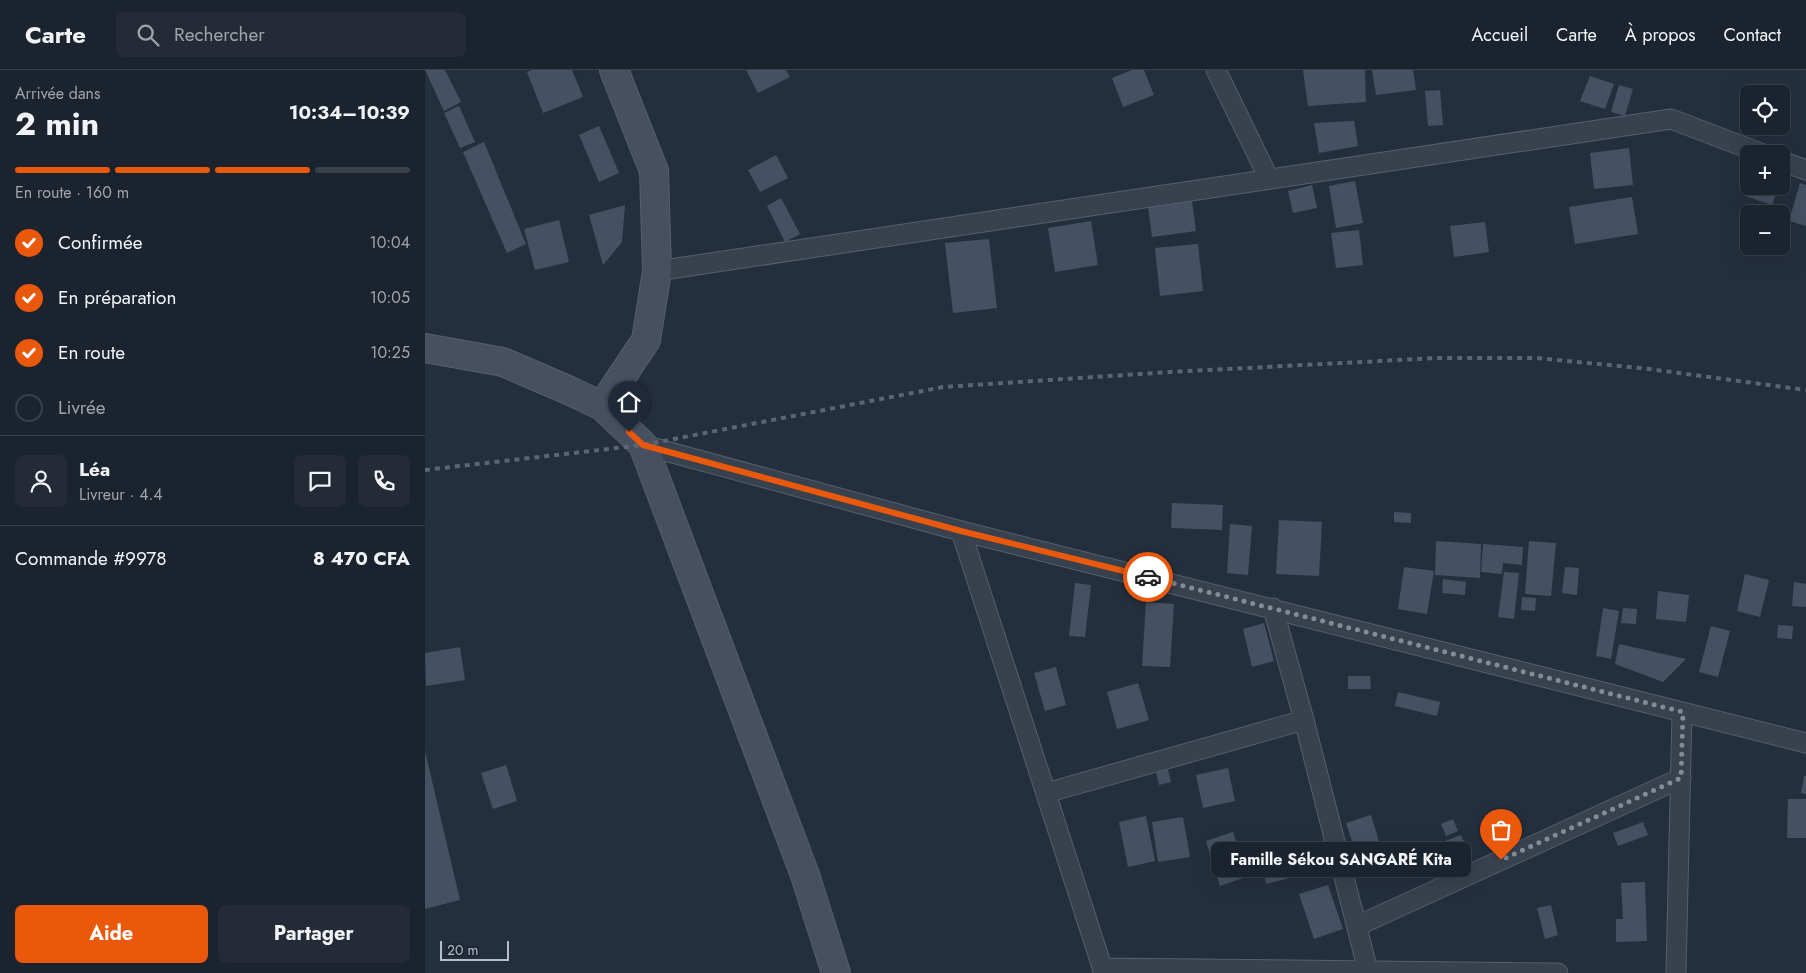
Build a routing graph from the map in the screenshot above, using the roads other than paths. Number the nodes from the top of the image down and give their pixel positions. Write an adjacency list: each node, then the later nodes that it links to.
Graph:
1 (614, 70): 7 (main road)
2 (1216, 70): 6 (street)
3 (1740, 145): 6 (street)
4 (1790, 164): 5 (street)
5 (1806, 170)
6 (1269, 179): 7 (street)
7 (657, 271): 9 (main road)
8 (425, 348): 9 (main road)
9 (602, 406): 10 (main road)
10 (643, 445): 11 (street); 21 (main road)
11 (961, 531): 12 (street); 17 (street)
12 (1273, 608): 13 (street); 14 (street)
13 (1683, 712): 15 (street); 16 (street)
14 (1303, 720): 17 (street); 18 (street)
15 (1806, 743)
16 (1681, 778): 18 (street); 23 (street)
17 (1046, 793): 19 (street)
18 (1357, 926): 20 (street)
19 (1103, 970): 20 (street)
20 (1368, 971): 22 (street)
21 (836, 973)
22 (1558, 973)
23 (1676, 973)

